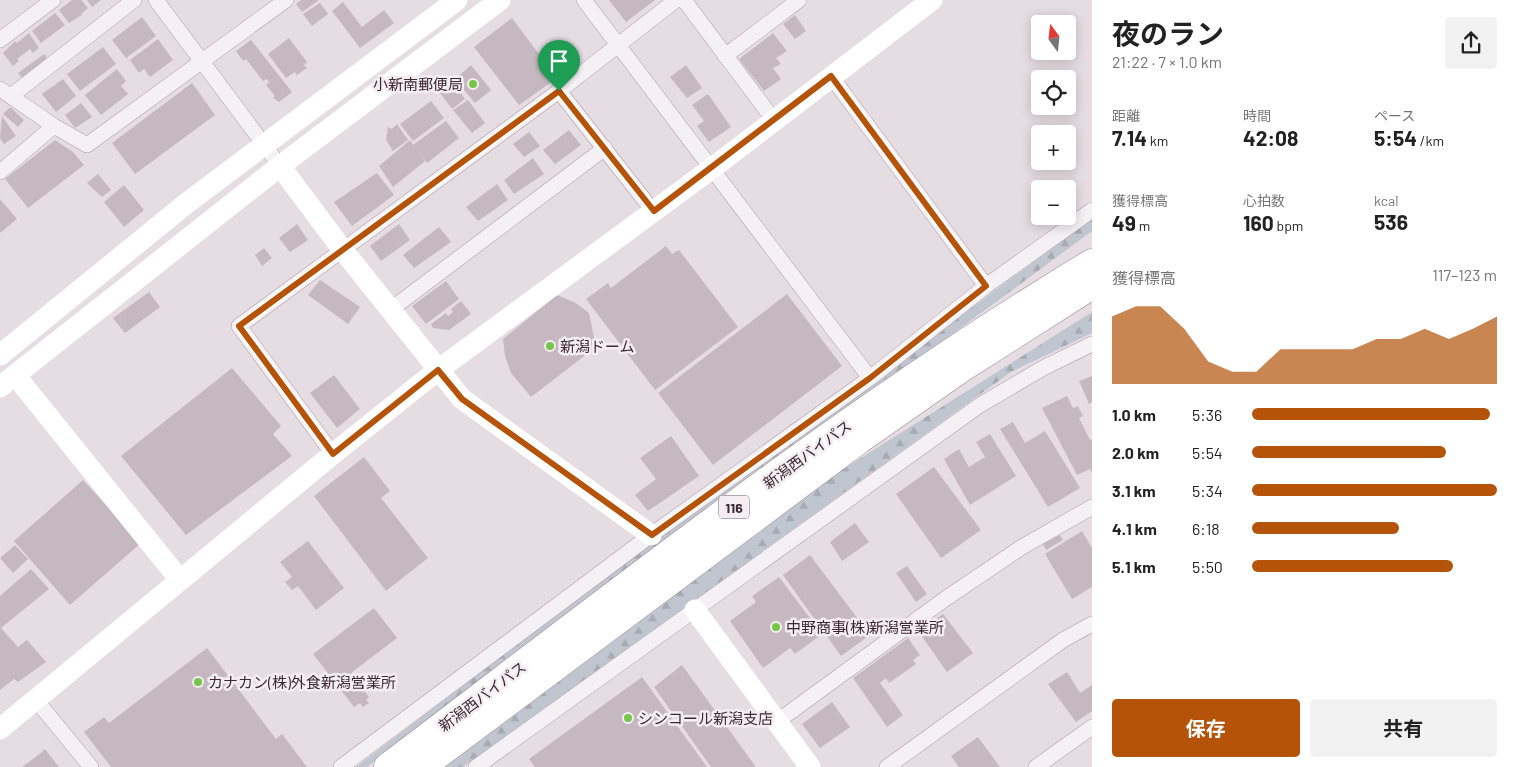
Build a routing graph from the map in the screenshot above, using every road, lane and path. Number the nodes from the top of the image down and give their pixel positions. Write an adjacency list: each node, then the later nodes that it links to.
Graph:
1 (53, 0): 12 (street)
2 (134, 0): 18 (street)
3 (156, 0): 15 (street)
4 (457, 0): 21 (street)
5 (500, 0): 24 (street)
6 (584, 0): 13 (street)
7 (676, 0): 13 (street)
8 (684, 0): 14 (street)
9 (799, 0): 14 (street)
10 (932, 0): 16 (street)
11 (283, 1): 15 (street)
12 (0, 40)
13 (618, 44): 17 (street); 25 (street)
14 (725, 56): 19 (street)
15 (201, 61): 20 (street); 21 (street)
16 (831, 76): 19 (street); 31 (street)
17 (559, 91): 22 (street); 29 (street)
18 (5, 93): 20 (street)
19 (773, 119): 25 (street)
20 (54, 126): 23 (street)
21 (264, 146): 24 (street); 37 (street)
22 (605, 148): 27 (street); 34 (street)
23 (3, 163)
24 (280, 166): 29 (street); 40 (street)
25 (711, 169): 27 (street); 39 (street)
26 (1092, 210): 31 (street)
27 (654, 211): 38 (street)
28 (1092, 243): 36 (highway)
29 (342, 249): 34 (street); 42 (street)
30 (1092, 263): 36 (highway, 新潟西バイパス / 116)
31 (986, 286): 39 (street)
32 (1092, 286): 41 (highway, 新潟西バイパス / 116)
33 (1092, 303): 41 (highway)
34 (390, 310): 38 (street)
35 (1092, 344): 46 (street)
36 (948, 354): 54 (highway, 新潟西バイパス / 116)
37 (0, 356): 40 (street)
38 (438, 370): 42 (street); 44 (street)
39 (870, 378): 44 (street)
40 (7, 381): 45 (street)
41 (860, 439): 55 (highway, 新潟西バイパス / 116)
42 (333, 454): 45 (street)
43 (1092, 507): 49 (street)
44 (652, 535): 53 (street)
45 (180, 580): 48 (street)
46 (695, 610): 49 (street); 56 (street)
47 (1092, 624): 58 (street)
48 (36, 700): 51 (street); 52 (street)
49 (778, 721): 57 (street)
50 (1092, 727): 59 (street)
51 (0, 729)
52 (92, 767)
53 (341, 767)
54 (388, 767)
55 (421, 767)
56 (476, 767)
57 (810, 767)
58 (887, 767)
59 (1036, 767)

